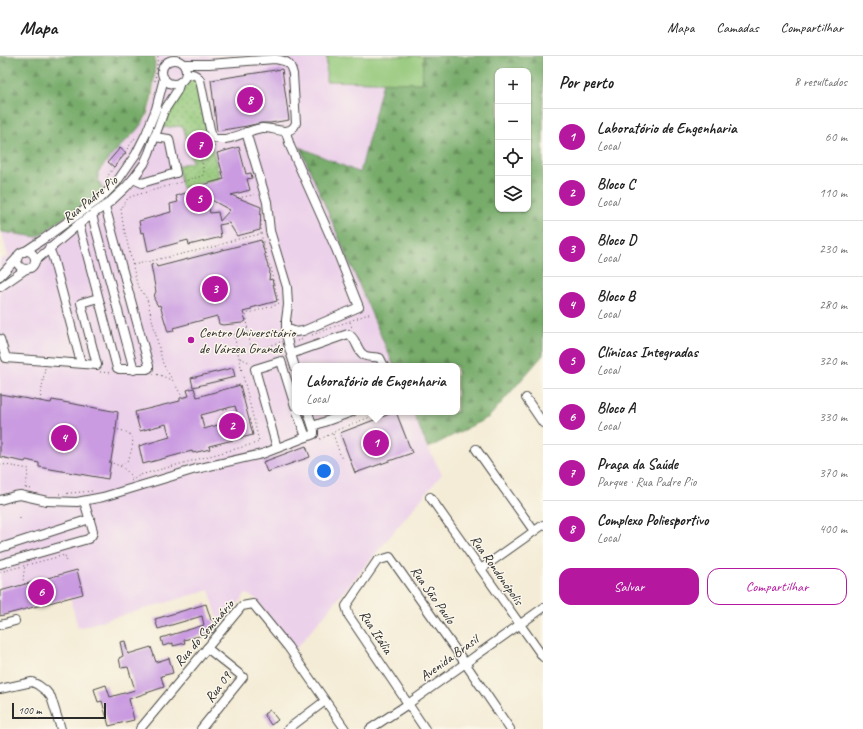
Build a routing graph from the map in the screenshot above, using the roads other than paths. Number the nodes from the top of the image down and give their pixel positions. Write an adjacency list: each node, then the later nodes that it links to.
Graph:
1 (164, 56): 3 (street)
2 (182, 61): 3 (street); 4 (street); 8 (street)
3 (164, 66): 5 (street)
4 (186, 75): 6 (street); 7 (street)
5 (164, 78): 6 (street); 15 (street, Rua Padre Pio)
6 (180, 82): 9 (street, Rua Padre Pio)
7 (246, 132): 8 (street); 21 (street)
8 (286, 132): 21 (street)
9 (154, 137): 10 (street, Rua Padre Pio); 10 (street)
10 (133, 179): 11 (street, Rua Padre Pio)
11 (105, 206): 12 (street, Rua Padre Pio); 27 (street)
12 (92, 216): 13 (street, Rua Padre Pio); 27 (street)
13 (79, 224): 14 (street, Rua Padre Pio); 20 (street)
14 (49, 248): 16 (street, Rua Padre Pio); 24 (street)
15 (21, 254): 16 (street); 17 (street); 18 (street, Rua Padre Pio)
16 (35, 261): 17 (street)
17 (26, 269): 19 (street)
18 (0, 276)
19 (0, 287)
20 (98, 298): 24 (street); 27 (street)
21 (286, 328): 23 (street)
22 (0, 339): 24 (street)
23 (291, 354): 25 (street); 26 (street)
24 (81, 363)
25 (294, 363)
26 (382, 363)
27 (134, 370)
28 (292, 396): 36 (street)
29 (526, 398): 33 (street)
30 (298, 415): 35 (street)
31 (309, 415): 34 (street)
32 (344, 415): 34 (street)
33 (543, 423)
34 (313, 426): 35 (street)
35 (306, 437): 36 (street)
36 (277, 448): 40 (street)
37 (476, 449): 43 (street)
38 (430, 498): 47 (street, Rua Rondonópolis)
39 (0, 500): 40 (street)
40 (84, 501): 41 (street)
41 (90, 519): 44 (street); 46 (street)
42 (543, 524): 43 (street)
43 (534, 531): 47 (street)
44 (0, 548)
45 (390, 556): 54 (street, Rua São Paulo); 57 (street, Rua Itália)
46 (0, 564)
47 (481, 569): 50 (street, Rua Rondonópolis)
48 (543, 608): 50 (street, Avenida Brasil)
49 (16, 621): 51 (street)
50 (520, 624): 53 (street, Rua Rondonópolis); 54 (street, Avenida Brasil)
51 (0, 625)
52 (207, 648): 56 (street, Rua do Seminário); 59 (street, Rua do Seminário); 60 (street, Rua 09)
53 (543, 657)
54 (465, 663): 57 (street, Avenida Brasil); 65 (street, Rua São Paulo)
55 (0, 689): 58 (street)
56 (325, 701): 61 (street); 62 (street, Rua do Seminário)
57 (408, 704): 63 (street, Avenida Brasil); 64 (street, Rua Itália)
58 (60, 729)
59 (140, 729)
60 (201, 729)
61 (288, 729)
62 (345, 729)
63 (370, 729)
64 (424, 729)
65 (510, 729)

